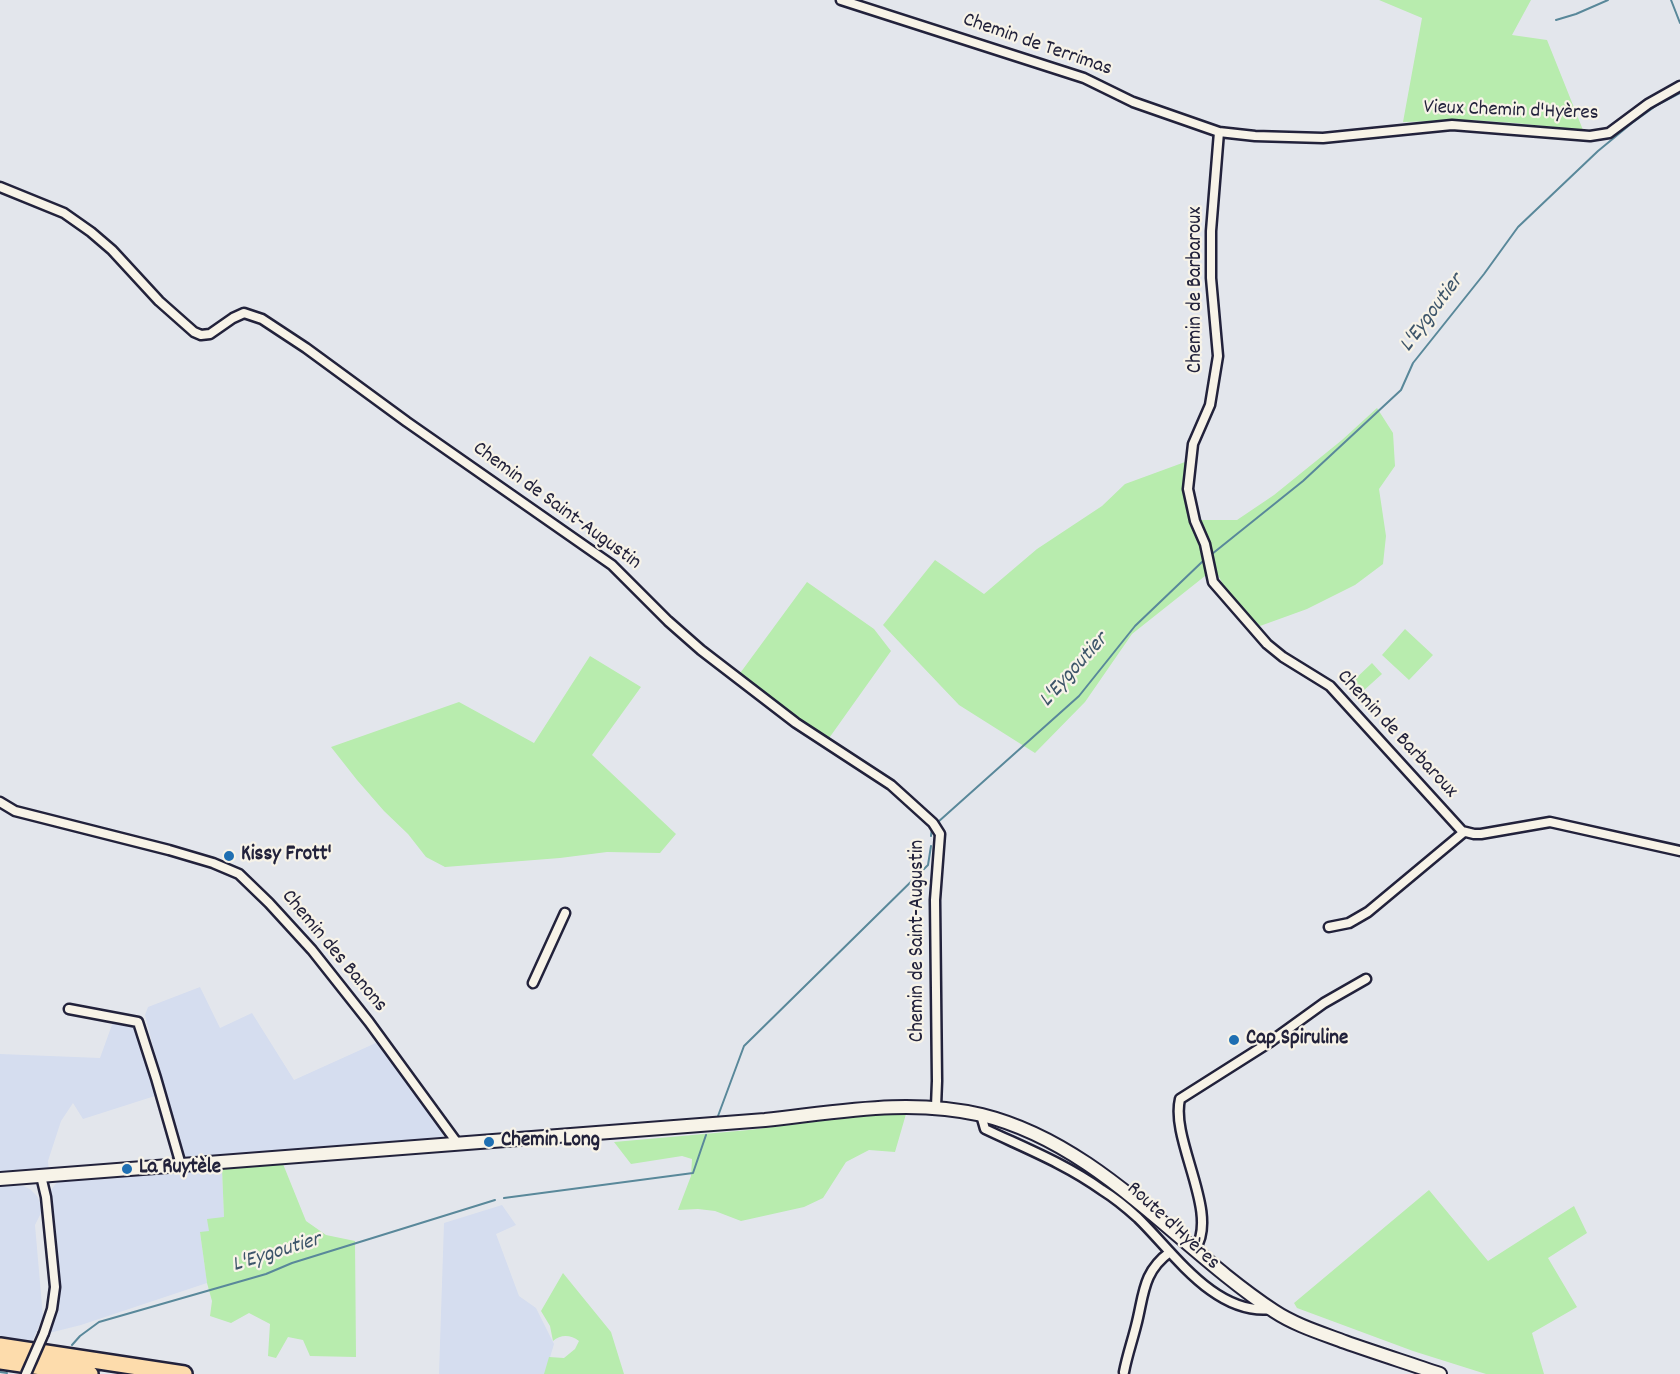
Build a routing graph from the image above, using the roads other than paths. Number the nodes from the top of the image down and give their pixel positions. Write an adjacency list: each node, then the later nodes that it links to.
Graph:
1 (841, 0): 3 (street, Chemin de Terrimas)
2 (1680, 86): 3 (street, Vieux Chemin d'Hyères)
3 (1219, 132): 6 (street, Chemin de Barbaroux)
4 (0, 187): 13 (street, Chemin de Saint-Augustin)
5 (0, 802): 15 (street, Chemin des Banons)
6 (1464, 831): 7 (street); 9 (street)
7 (1680, 851)
8 (566, 913): 11 (street)
9 (1329, 927)
10 (1366, 979): 19 (street)
11 (533, 983)
12 (69, 1010): 16 (street)
13 (936, 1107): 14 (main road); 15 (main road)
14 (981, 1115): 19 (main road, Route d'Hyères); 20 (street, Route d'Hyères)
15 (458, 1144): 16 (main road)
16 (181, 1165): 17 (main road)
17 (42, 1176): 18 (main road); 25 (street, bridge)
18 (0, 1179)
19 (1195, 1249): 21 (main road, Route d'Hyères)
20 (1170, 1252): 21 (street, Route d'Hyères); 24 (street)
21 (1272, 1310): 28 (main road, Route d'Hyères)
22 (0, 1346): 27 (highway)
23 (0, 1361): 26 (highway)
24 (1124, 1372)
25 (26, 1374)
26 (90, 1374)
27 (184, 1374)
28 (1440, 1374)

